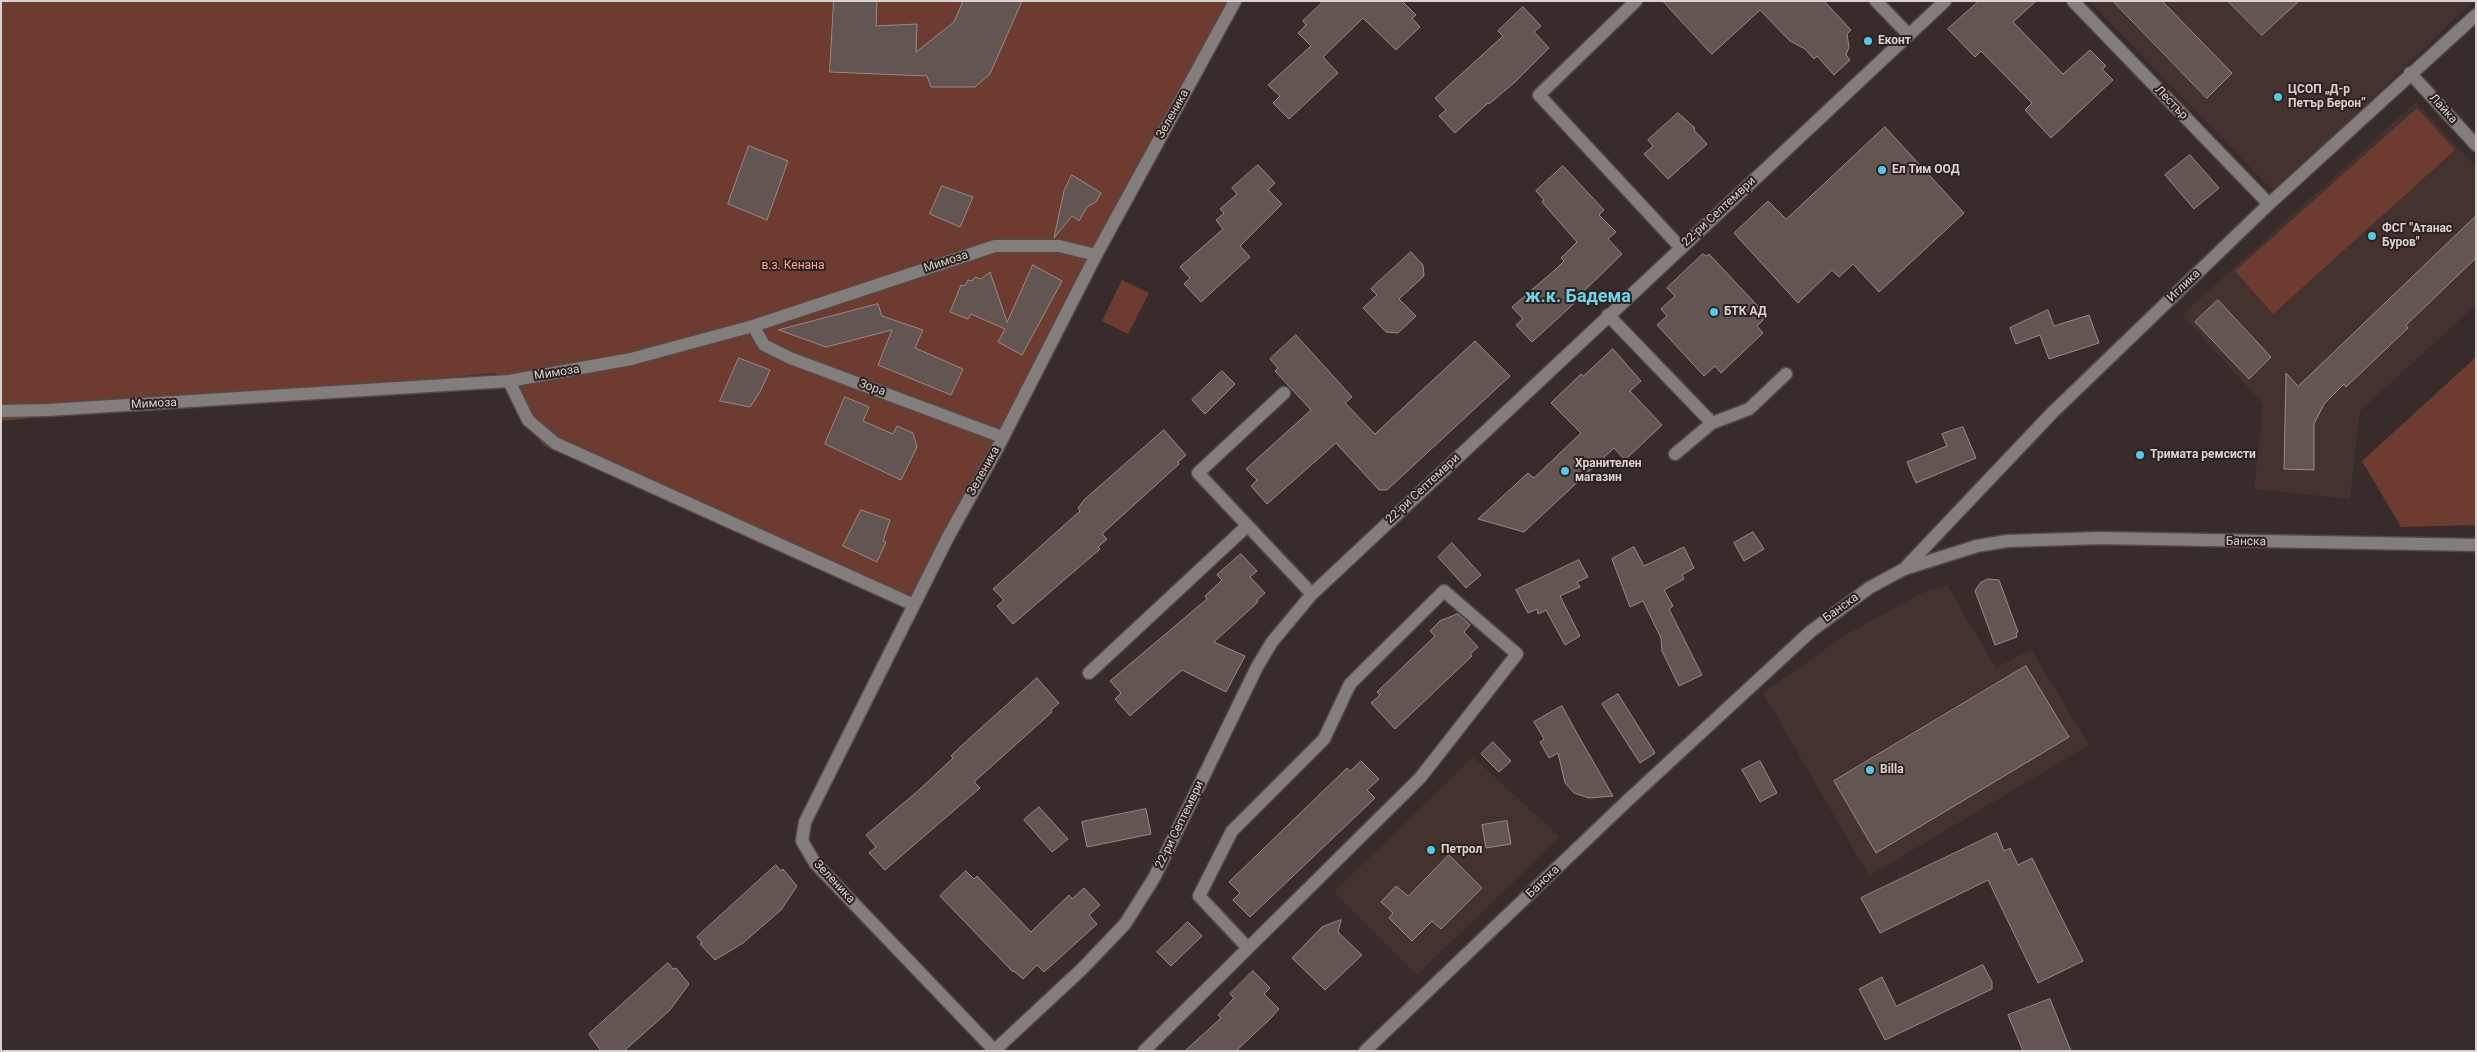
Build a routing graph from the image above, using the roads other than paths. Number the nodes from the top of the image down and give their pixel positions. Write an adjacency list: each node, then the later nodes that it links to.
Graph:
1 (1235, 1): 12 (street, Зеленика)
2 (1636, 1): 11 (street)
3 (1876, 1): 7 (street)
4 (1945, 1): 7 (street, 22-ри Септември)
5 (2072, 1): 10 (street, Лестър)
6 (2476, 15): 8 (street, Иглика)
7 (1909, 35): 11 (street, 22-ри Септември)
8 (2410, 73): 9 (street, Лайка); 10 (street, Иглика)
9 (2476, 145)
10 (2269, 204): 24 (street, Иглика)
11 (1680, 248): 13 (street, 22-ри Септември)
12 (1096, 255): 14 (street, Мимоза); 20 (street, Зеленика)
13 (1608, 315): 19 (street); 25 (street, 22-ри Септември)
14 (753, 326): 16 (street, Мимоза); 20 (street, Зора)
15 (1786, 374): 19 (street)
16 (509, 381): 18 (street, Мимоза); 26 (street)
17 (1284, 393): 22 (street)
18 (1, 411)
19 (1712, 423): 21 (street)
20 (1002, 437): 26 (street, Зеленика)
21 (1675, 454)
22 (1247, 526): 25 (street); 27 (street)
23 (2476, 544): 24 (street, Банска)
24 (1904, 569): 31 (street, Банска)
25 (1312, 594): 29 (street, 22-ри Септември)
26 (914, 605): 29 (street, Зеленика)
27 (1089, 673)
28 (1248, 948): 28 (street); 30 (street)
29 (995, 1050)
30 (1144, 1051)
31 (1365, 1051)

